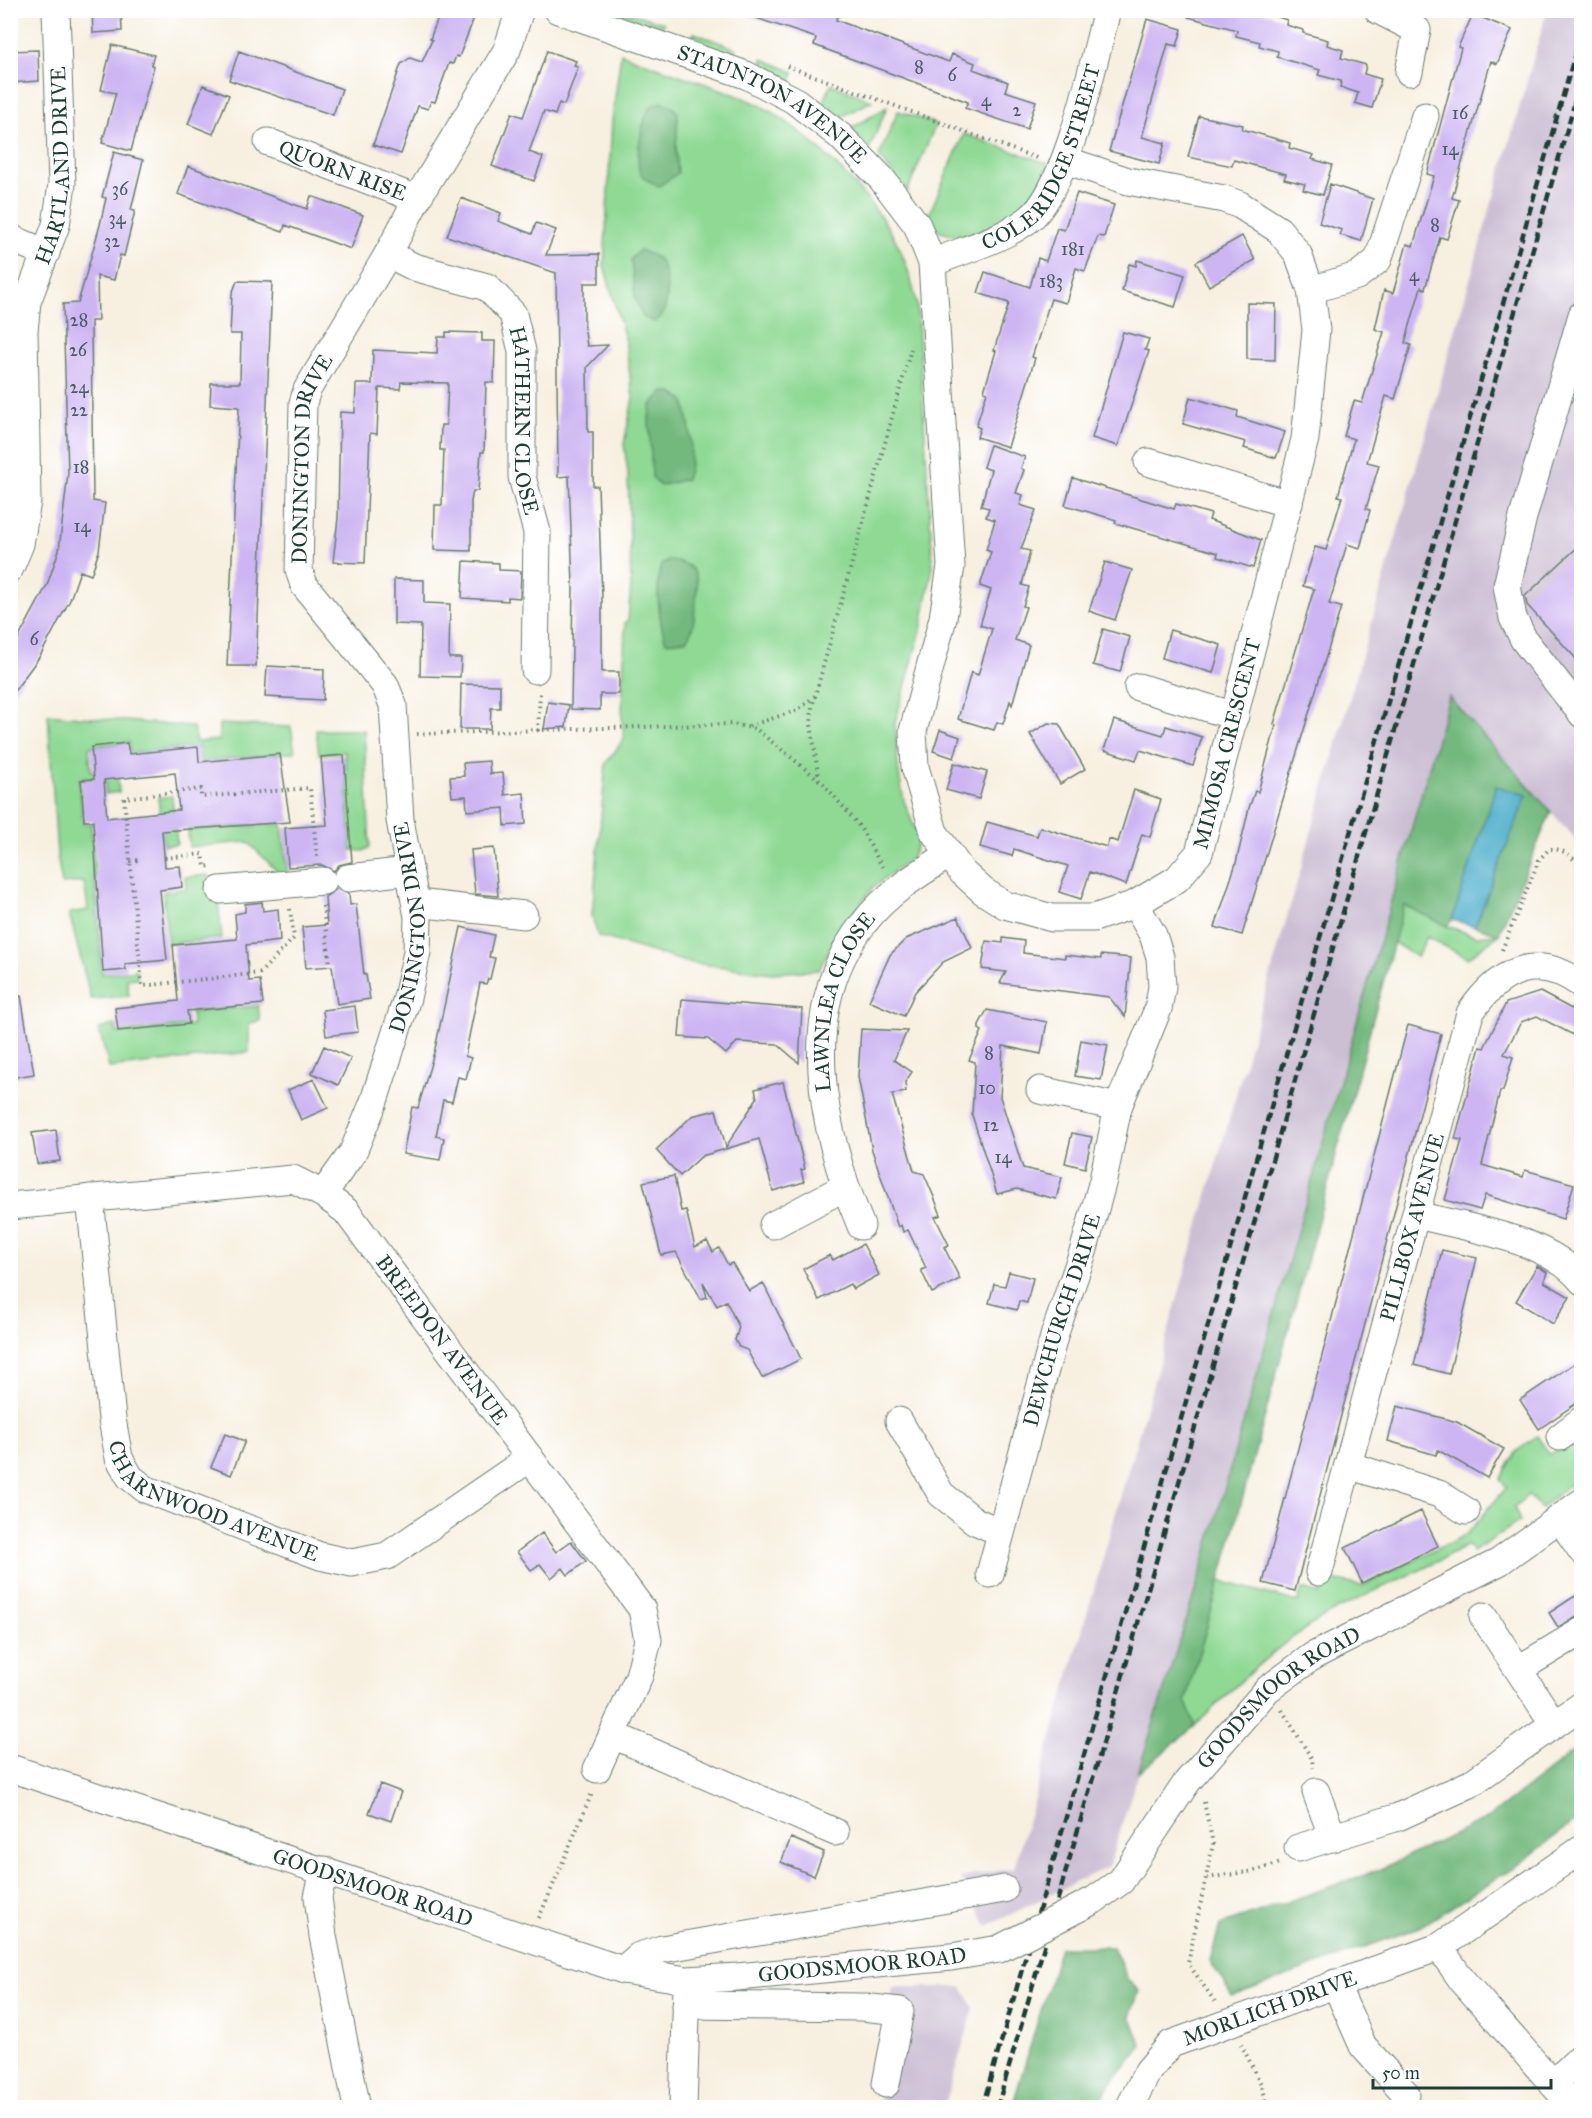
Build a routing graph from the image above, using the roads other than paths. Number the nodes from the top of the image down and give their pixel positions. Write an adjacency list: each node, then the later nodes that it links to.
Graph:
1 (56, 10): 12 (street, HARTLAND DRIVE)
2 (520, 10): 10 (street, DONINGTON DRIVE)
3 (558, 10): 14 (street, STAUNTON AVENUE)
4 (1107, 10): 9 (street, COLERIDGE STREET)
5 (1378, 10): 6 (street)
6 (1409, 72)
7 (1425, 116): 15 (street)
8 (268, 142): 10 (street, QUORN RISE)
9 (1064, 164): 14 (street, COLERIDGE STREET); 15 (street, MIMOSA CRESCENT)
10 (417, 199): 13 (street, DONINGTON DRIVE)
11 (10, 238): 12 (street)
12 (46, 253): 19 (street, HARTLAND DRIVE)
13 (388, 254): 20 (street, HATHERN CLOSE); 25 (street, DONINGTON DRIVE)
14 (932, 263): 24 (street, MIMOSA CRESCENT)
15 (1311, 290): 18 (street, MIMOSA CRESCENT)
16 (1581, 315): 22 (street)
17 (1148, 462): 18 (street)
18 (1289, 504): 23 (street, MIMOSA CRESCENT)
19 (10, 568)
20 (535, 670)
21 (1138, 687): 23 (street)
22 (1581, 714)
23 (1235, 716): 28 (street, MIMOSA CRESCENT)
24 (949, 855): 28 (street, MIMOSA CRESCENT); 33 (street, LAWNLEA CLOSE)
25 (408, 871): 26 (street); 27 (street, DONINGTON DRIVE)
26 (220, 890)
27 (417, 903): 29 (street); 34 (street, DONINGTON DRIVE)
28 (1136, 904): 32 (street, DEWCHURCH DRIVE)
29 (524, 915)
30 (1581, 985): 37 (street, PILLBOX AVENUE)
31 (1040, 1090): 32 (street)
32 (1118, 1107): 49 (street, DEWCHURCH DRIVE)
33 (845, 1187): 38 (street); 39 (street, LAWNLEA CLOSE)
34 (323, 1194): 35 (street, BREEDON AVENUE); 44 (street, BREEDON AVENUE)
35 (90, 1198): 36 (street, BREEDON AVENUE); 44 (street, CHARNWOOD AVENUE)
36 (10, 1206)
37 (1417, 1215): 40 (street); 45 (street, PILLBOX AVENUE)
38 (773, 1225)
39 (861, 1226)
40 (1581, 1281)
41 (1581, 1420): 43 (street)
42 (899, 1421): 49 (street)
43 (1560, 1437)
44 (530, 1458): 58 (street, BREEDON AVENUE)
45 (1348, 1465): 47 (street); 51 (street, PILLBOX AVENUE)
46 (1581, 1502): 48 (street, GOODSMOOR ROAD)
47 (1466, 1511)
48 (1560, 1519): 50 (street); 71 (street, GOODSMOOR ROAD, bridge)
49 (1000, 1532): 52 (street, DEWCHURCH DRIVE)
50 (1581, 1551)
51 (1319, 1572)
52 (990, 1574)
53 (1483, 1616): 55 (street)
54 (1581, 1631): 55 (street)
55 (1519, 1670): 57 (street)
56 (1581, 1705): 63 (street)
57 (1546, 1712)
58 (613, 1735): 60 (street, BREEDON AVENUE); 62 (street)
59 (10, 1768): 66 (street, GOODSMOOR ROAD)
60 (597, 1768)
61 (1316, 1792): 63 (street)
62 (835, 1832)
63 (1333, 1838): 64 (street)
64 (1299, 1848)
65 (1581, 1849): 68 (street, MORLICH DRIVE)
66 (324, 1870): 69 (street, GOODSMOOR ROAD); 76 (street)
67 (1004, 1889): 69 (street)
68 (1439, 1947): 70 (street, MORLICH DRIVE); 74 (street)
69 (623, 1970): 71 (street, GOODSMOOR ROAD)
70 (1335, 1983): 75 (street); 78 (street, MORLICH DRIVE)
71 (687, 1992): 73 (street); 77 (street)
72 (1581, 2056): 74 (street)
73 (886, 2084)
74 (1553, 2084): 79 (street)
75 (1406, 2094)
76 (357, 2108)
77 (683, 2108)
78 (1129, 2108)
79 (1574, 2108)

